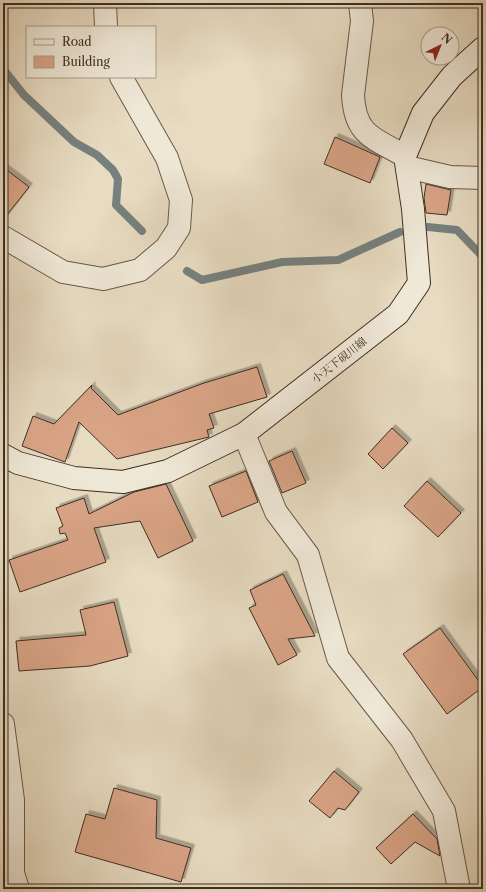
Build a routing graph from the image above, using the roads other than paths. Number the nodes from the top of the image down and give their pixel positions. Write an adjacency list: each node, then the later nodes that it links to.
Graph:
1 (105, 3): 3 (street)
2 (360, 3): 6 (street)
3 (106, 26)
4 (483, 48): 6 (street)
5 (122, 78): 8 (street)
6 (406, 162): 7 (street); 9 (street, 小天下硯川線)
7 (483, 178)
8 (3, 237)
9 (244, 434): 10 (street, 小天下硯川線); 13 (street)
10 (3, 455)
11 (3, 724): 12 (street)
12 (18, 889)
13 (459, 889)

